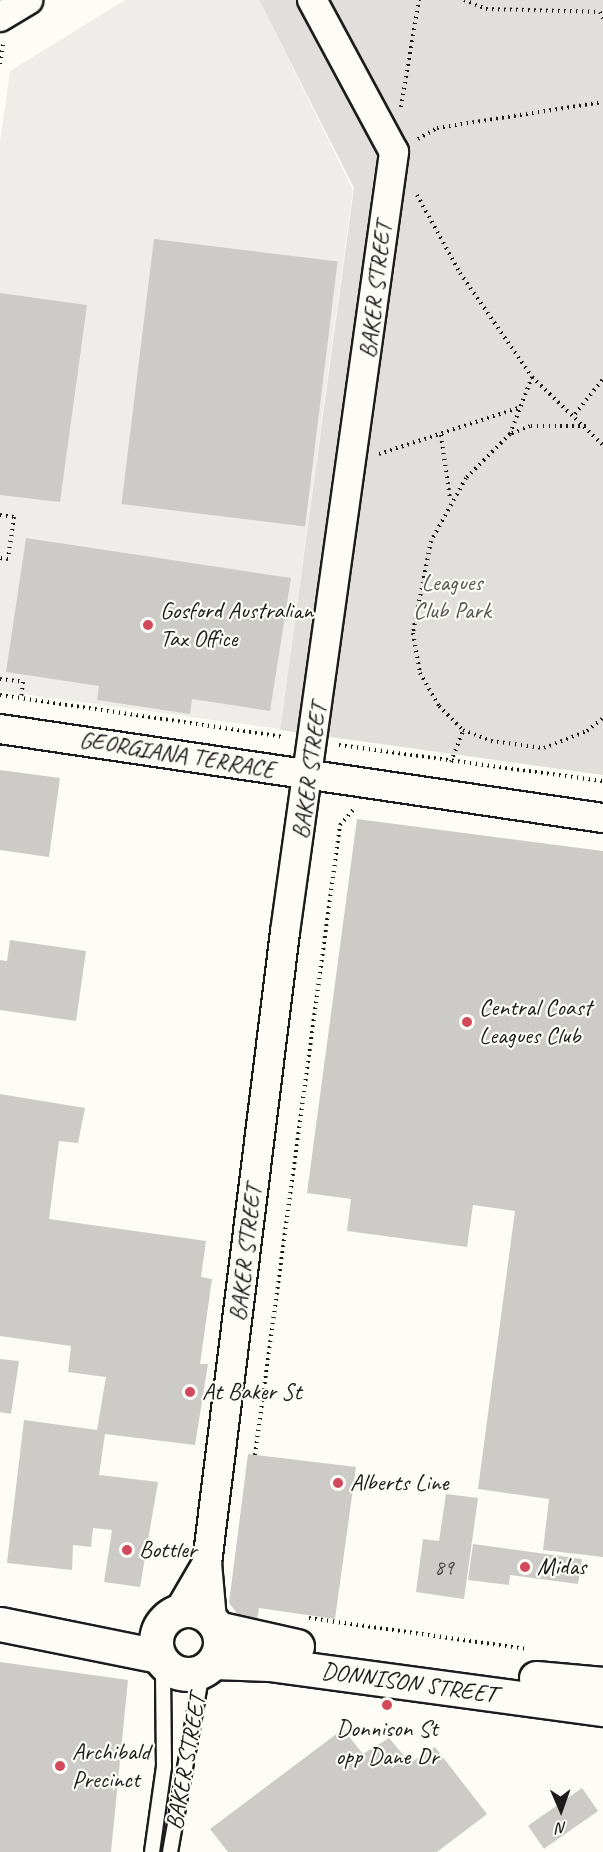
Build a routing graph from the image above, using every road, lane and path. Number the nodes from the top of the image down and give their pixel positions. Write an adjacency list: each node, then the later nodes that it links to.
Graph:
1 (28, 0): 5 (street)
2 (312, 0): 8 (street)
3 (419, 0): 8 (path)
4 (464, 0): 6 (path)
5 (0, 17)
6 (603, 18)
7 (603, 102): 8 (path)
8 (394, 152): 9 (path); 17 (street, BAKER STREET)
9 (532, 377): 11 (path); 12 (path)
10 (603, 380): 12 (path)
11 (518, 408): 14 (path); 15 (path)
12 (574, 414): 13 (path)
13 (586, 426): 14 (path); 16 (path)
14 (510, 434): 18 (path)
15 (441, 435): 17 (path); 18 (path)
16 (603, 444)
17 (355, 460): 27 (street, BAKER STREET)
18 (450, 499): 26 (path)
19 (0, 515): 20 (path)
20 (0, 558)
21 (0, 679): 23 (path)
22 (0, 695): 23 (path)
23 (21, 698): 27 (path)
24 (603, 718): 26 (path)
25 (0, 729): 29 (street, GEORGIANA TERRACE)
26 (463, 730): 28 (path)
27 (314, 741): 28 (path); 29 (street, BAKER STREET)
28 (451, 762): 30 (path)
29 (310, 776): 32 (street, GEORGIANA TERRACE); 34 (street, BAKER STREET)
30 (603, 781)
31 (367, 810): 33 (path)
32 (603, 818)
33 (255, 1455)
34 (207, 1563): 37 (street, BAKER STREET); 38 (street, BAKER STREET)
35 (302, 1617): 39 (path)
36 (0, 1624): 38 (main road, DONNISON STREET)
37 (215, 1624): 38 (main road, DONNISON STREET); 40 (main road); 41 (main road, DONNISON STREET)
38 (164, 1640): 40 (main road, DONNISON STREET); 43 (lane, BAKER STREET)
39 (534, 1650)
40 (208, 1667): 42 (main road, DONNISON STREET); 44 (lane, BAKER STREET)
41 (603, 1684)
42 (603, 1709)
43 (152, 1852)
44 (170, 1852)

